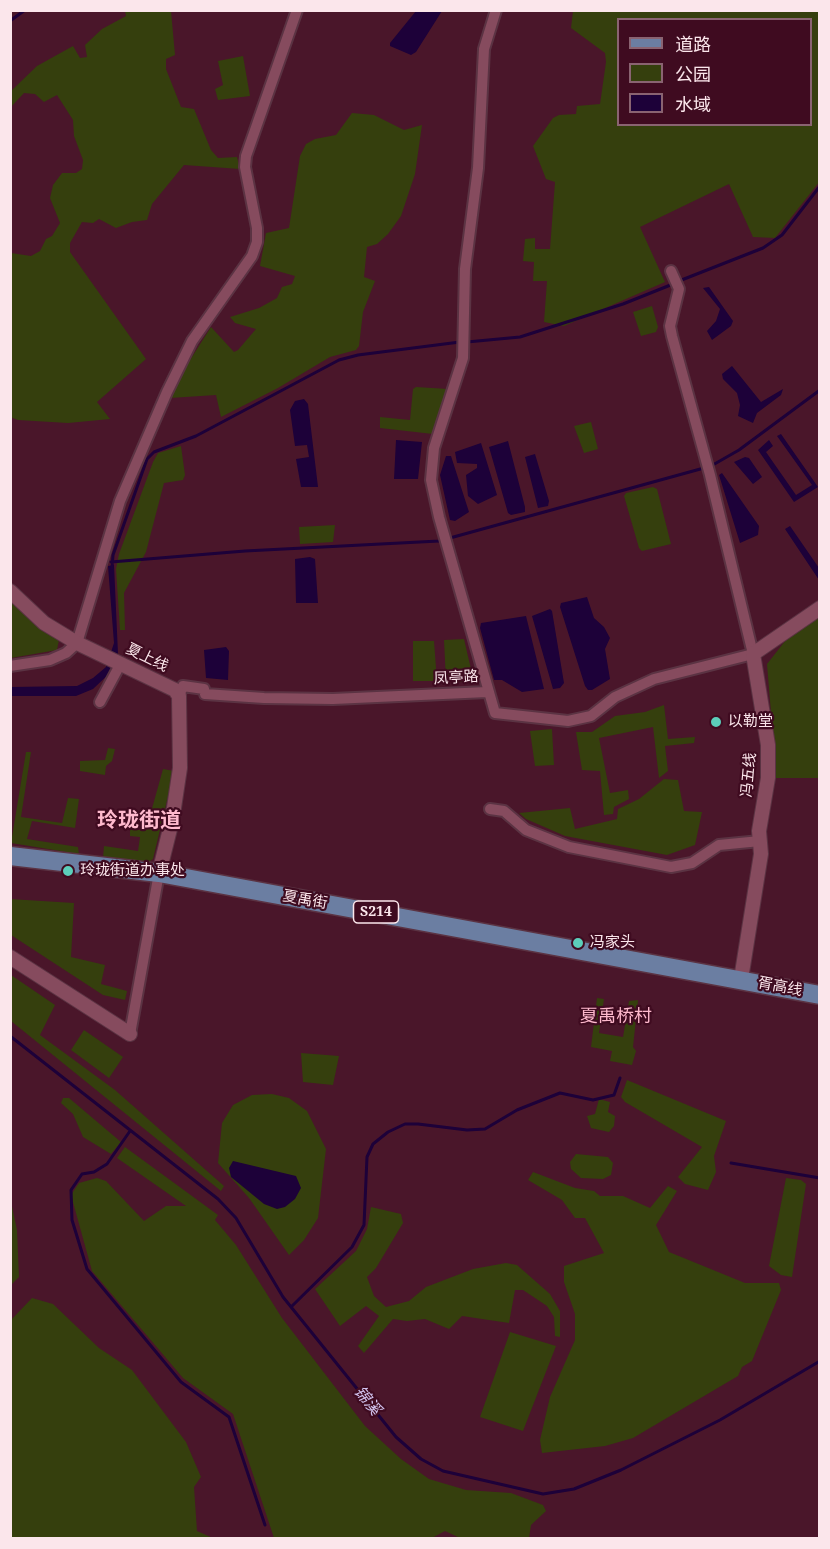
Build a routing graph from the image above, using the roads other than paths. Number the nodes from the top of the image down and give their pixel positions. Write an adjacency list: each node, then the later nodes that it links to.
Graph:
1 (297, 10): 6 (street)
2 (496, 10): 10 (street)
3 (671, 271): 7 (street)
4 (10, 591): 6 (street, 夏上线)
5 (819, 608): 7 (street)
6 (77, 644): 8 (street, 夏上线); 9 (street)
7 (753, 654): 10 (street, 凤亭路); 14 (street, 冯五线)
8 (121, 663): 11 (street, 夏上线); 12 (street)
9 (10, 666)
10 (487, 692): 11 (street, 凤亭路)
11 (179, 696): 16 (street)
12 (100, 702)
13 (490, 809): 14 (street)
14 (760, 841): 18 (street, 冯五线)
15 (10, 856): 16 (main road, 夏禹街 / S214)
16 (159, 873): 18 (main road, 夏禹街 / S214); 20 (street)
17 (10, 957): 20 (street)
18 (741, 979): 19 (main road, 胥高线 / S214)
19 (819, 995)
20 (130, 1034)

